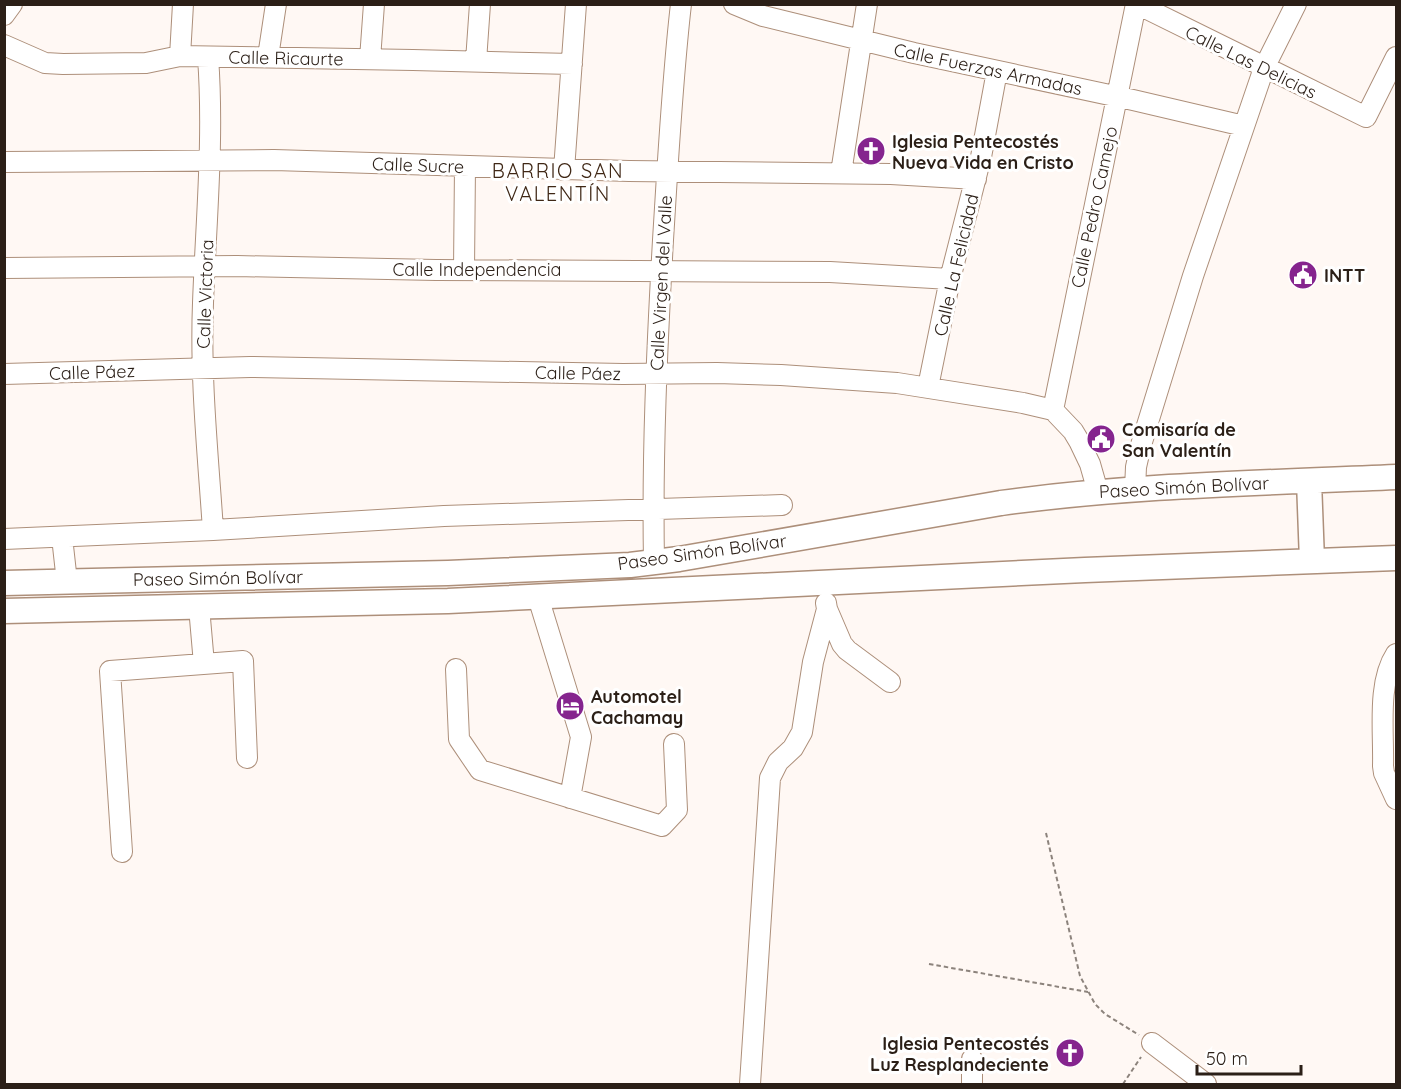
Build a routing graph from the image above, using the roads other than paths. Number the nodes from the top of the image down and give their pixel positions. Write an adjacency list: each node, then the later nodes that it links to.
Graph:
1 (12, 4): 14 (street)
2 (183, 4): 17 (street)
3 (276, 4): 19 (street)
4 (374, 4): 21 (street)
5 (480, 4): 22 (street)
6 (576, 4): 23 (street)
7 (681, 4): 32 (street, Calle Virgen del Valle)
8 (734, 4): 12 (street, Calle Fuerzas Armadas)
9 (867, 4): 15 (street)
10 (1137, 4): 13 (street, Calle Las Delicias); 26 (street, Calle Pedro Camejo)
11 (1296, 4): 24 (street)
12 (764, 10): 15 (street, Calle Fuerzas Armadas)
13 (1169, 12): 24 (street, Calle Las Delicias)
14 (4, 15)
15 (860, 40): 25 (street, Calle Fuerzas Armadas); 33 (street)
16 (4, 45): 17 (street, Calle Ricaurte)
17 (180, 56): 18 (street, Calle Ricaurte)
18 (208, 57): 19 (street, Calle Ricaurte); 29 (street, Calle Victoria)
19 (268, 57): 21 (street, Calle Ricaurte)
20 (1396, 57): 24 (street, Calle Las Delicias)
21 (370, 59): 22 (street, Calle Ricaurte)
22 (476, 61): 23 (street, Calle Ricaurte)
23 (572, 64): 31 (street)
24 (1264, 68): 27 (street)
25 (997, 71): 26 (street, Calle Fuerzas Armadas); 34 (street, Calle La Felicidad)
26 (1117, 97): 27 (street, Calle Fuerzas Armadas); 44 (street, Calle Pedro Camejo)
27 (1244, 126): 47 (street)
28 (4, 162): 29 (street, Calle Sucre)
29 (211, 162): 30 (street, Calle Sucre); 35 (street, Calle Victoria)
30 (465, 166): 31 (street, Calle Sucre); 37 (street)
31 (564, 170): 32 (street, Calle Sucre)
32 (668, 172): 33 (street, Calle Sucre); 38 (street, Calle Virgen del Valle)
33 (841, 173): 34 (street, Calle Sucre)
34 (976, 179): 39 (street, Calle La Felicidad)
35 (205, 266): 36 (street, Calle Independencia); 37 (street, Calle Independencia); 40 (street, Calle Victoria)
36 (4, 268)
37 (464, 270): 38 (street, Calle Independencia)
38 (662, 271): 39 (street, Calle Independencia); 41 (street, Calle Virgen del Valle)
39 (950, 279): 43 (street, Calle La Felicidad)
40 (203, 368): 41 (street, Calle Páez); 42 (street, Calle Páez); 51 (street, Calle Victoria)
41 (656, 373): 43 (street, Calle Páez); 50 (street, Calle Virgen del Valle)
42 (4, 374)
43 (928, 387): 44 (street, Calle Páez)
44 (1053, 410): 48 (street)
45 (1396, 477): 46 (main road, Paseo Simón Bolívar)
46 (1309, 481): 47 (main road, Paseo Simón Bolívar); 55 (main road)
47 (1135, 489): 48 (main road, Paseo Simón Bolívar)
48 (1098, 492): 56 (main road, Paseo Simón Bolívar)
49 (782, 505): 50 (street, Paseo Simón Bolívar)
50 (653, 508): 51 (street, Paseo Simón Bolívar); 56 (street, Calle Virgen del Valle)
51 (213, 530): 52 (street, Paseo Simón Bolívar)
52 (62, 537): 53 (street, Paseo Simón Bolívar); 57 (street)
53 (4, 539)
54 (1396, 558): 55 (main road, Paseo Simón Bolívar)
55 (1312, 561): 58 (main road, Paseo Simón Bolívar)
56 (654, 562): 57 (main road, Paseo Simón Bolívar)
57 (67, 582): 59 (main road, Paseo Simón Bolívar)
58 (824, 582): 60 (main road, Paseo Simón Bolívar); 62 (street)
59 (4, 584)
60 (538, 597): 61 (main road, Paseo Simón Bolívar); 70 (street)
61 (199, 607): 63 (main road, Paseo Simón Bolívar); 65 (street)
62 (827, 609): 67 (street); 75 (street)
63 (4, 611)
64 (1396, 654): 71 (street)
65 (204, 664): 69 (street); 72 (street)
66 (456, 669): 70 (street)
67 (890, 682)
68 (674, 744): 70 (street)
69 (247, 758)
70 (570, 798)
71 (1396, 799)
72 (122, 852)
73 (1152, 1043): 77 (street)
74 (972, 1059): 76 (street)
75 (750, 1084)
76 (972, 1084)
77 (1206, 1084)

